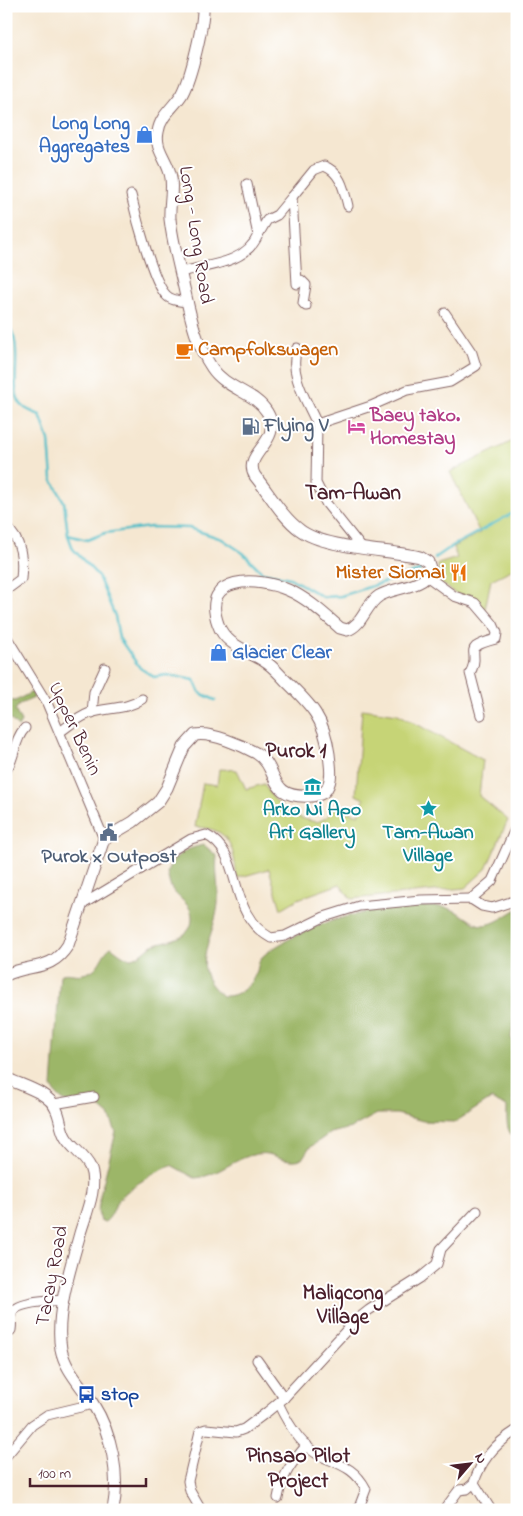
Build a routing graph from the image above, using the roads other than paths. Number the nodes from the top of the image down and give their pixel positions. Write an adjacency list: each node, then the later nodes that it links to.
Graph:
1 (203, 6): 7 (main road, Long - Long Road)
2 (247, 184): 6 (street)
3 (131, 195): 8 (street)
4 (292, 196): 5 (street); 6 (street); 9 (street)
5 (348, 206)
6 (258, 235): 7 (street)
7 (181, 272): 8 (main road, Long - Long Road)
8 (188, 302): 14 (main road, Long - Long Road)
9 (306, 306)
10 (445, 314): 12 (street)
11 (296, 348): 12 (street)
12 (317, 424): 14 (street)
13 (6, 527): 16 (street)
14 (362, 547): 15 (main road, Long - Long Road)
15 (428, 577): 21 (street); 26 (main road)
16 (6, 590)
17 (6, 636): 23 (street, Upper Benin)
18 (105, 668): 20 (street)
19 (142, 699): 20 (street)
20 (92, 713): 23 (street)
21 (481, 715)
22 (25, 728): 24 (street)
23 (60, 732): 26 (street, Upper Benin)
24 (6, 770)
25 (517, 826): 27 (street)
26 (104, 839): 29 (main road)
27 (471, 899): 28 (street); 29 (street)
28 (517, 900)
29 (83, 904): 30 (main road)
30 (6, 975)
31 (6, 1078): 33 (main road)
32 (94, 1097): 33 (street)
33 (54, 1104): 35 (main road, Tacay Road)
34 (477, 1211): 38 (street)
35 (64, 1300): 36 (street); 39 (main road, Tacay Road)
36 (6, 1335)
37 (257, 1360): 38 (street)
38 (281, 1401): 41 (street); 46 (street)
39 (93, 1404): 42 (street); 45 (main road, Tacay Road)
40 (517, 1430): 43 (street)
41 (307, 1445): 44 (street); 47 (street)
42 (6, 1456)
43 (474, 1483): 48 (street); 49 (street)
44 (278, 1498)
45 (113, 1510)
46 (201, 1510)
47 (358, 1510)
48 (444, 1510)
49 (491, 1510)

